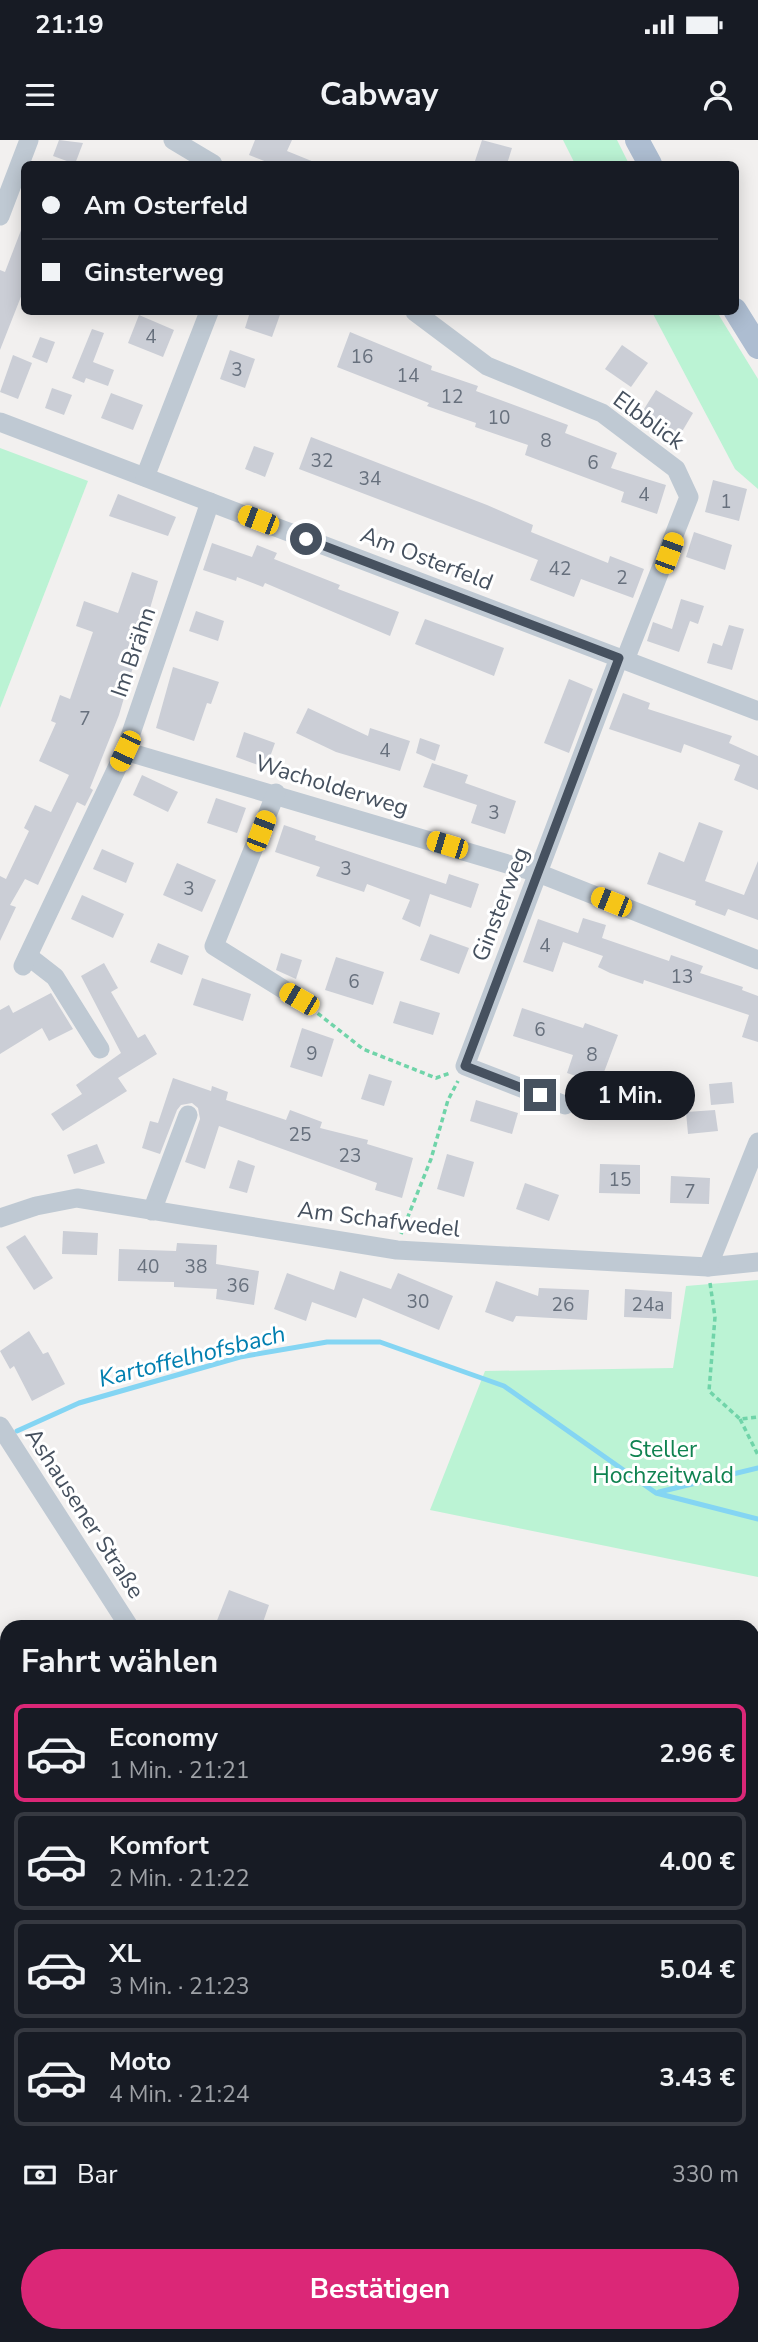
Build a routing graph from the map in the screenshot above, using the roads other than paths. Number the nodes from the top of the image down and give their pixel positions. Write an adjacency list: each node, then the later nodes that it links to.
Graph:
1 (29, 140): 6 (street)
2 (173, 140): 4 (street)
3 (637, 140): 5 (main road)
4 (208, 161)
5 (648, 161)
6 (0, 216)
7 (208, 315): 12 (street)
8 (419, 315): 14 (street, Elbblick)
9 (738, 315): 10 (main road)
10 (758, 347)
11 (0, 422): 12 (street, Am Osterfeld)
12 (145, 477): 13 (street, Am Osterfeld)
13 (209, 502): 14 (street, Am Osterfeld); 16 (street, Im Brähn)
14 (622, 659): 15 (street, Am Osterfeld); 18 (street, Ginsterweg)
15 (758, 711)
16 (125, 751): 17 (street, Wacholderweg); 21 (street, Im Brähn)
17 (276, 793): 18 (street, Wacholderweg); 20 (street)
18 (538, 873): 19 (street, Wacholderweg); 22 (street, Ginsterweg)
19 (758, 960)
20 (299, 999)
21 (100, 1049)
22 (565, 1105)
23 (188, 1115): 25 (street)
24 (758, 1142): 28 (street)
25 (152, 1211): 26 (street, Am Schafwedel); 28 (street, Am Schafwedel)
26 (0, 1218)
27 (758, 1262): 28 (street, Am Schafwedel)
28 (708, 1266)
29 (0, 1426): 30 (street, Ashausener Straße)
30 (125, 1620)

